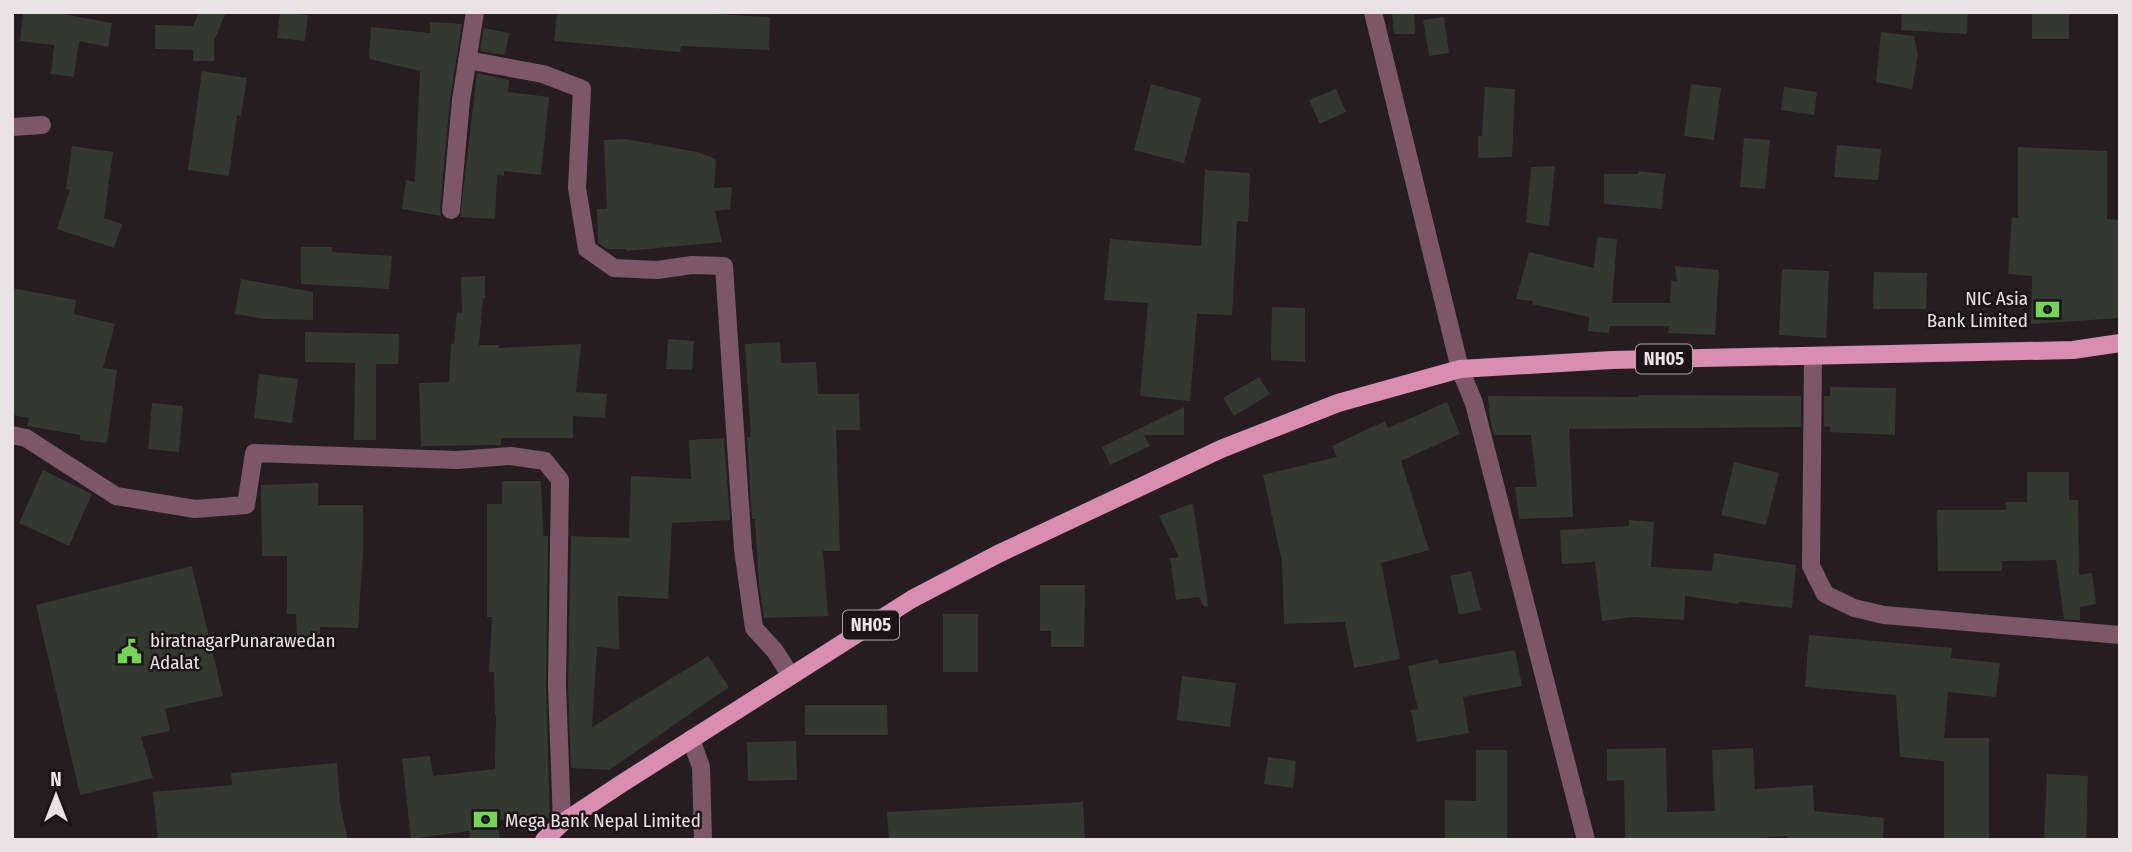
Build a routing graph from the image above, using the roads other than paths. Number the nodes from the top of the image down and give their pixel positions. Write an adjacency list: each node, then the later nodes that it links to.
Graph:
1 (475, 12): 3 (street)
2 (1373, 12): 9 (street)
3 (467, 60): 6 (street); 12 (street)
4 (42, 125): 5 (street)
5 (12, 127)
6 (451, 210)
7 (2120, 343): 8 (main road, NH05)
8 (1813, 356): 9 (main road, NH05); 11 (street)
9 (1460, 369): 12 (main road, NH05); 17 (street)
10 (12, 435): 14 (street)
11 (2120, 635)
12 (791, 676): 13 (main road, NH05)
13 (691, 740): 14 (main road, NH05); 16 (street)
14 (562, 823): 15 (main road, NH05)
15 (544, 840)
16 (703, 840)
17 (1586, 840)

